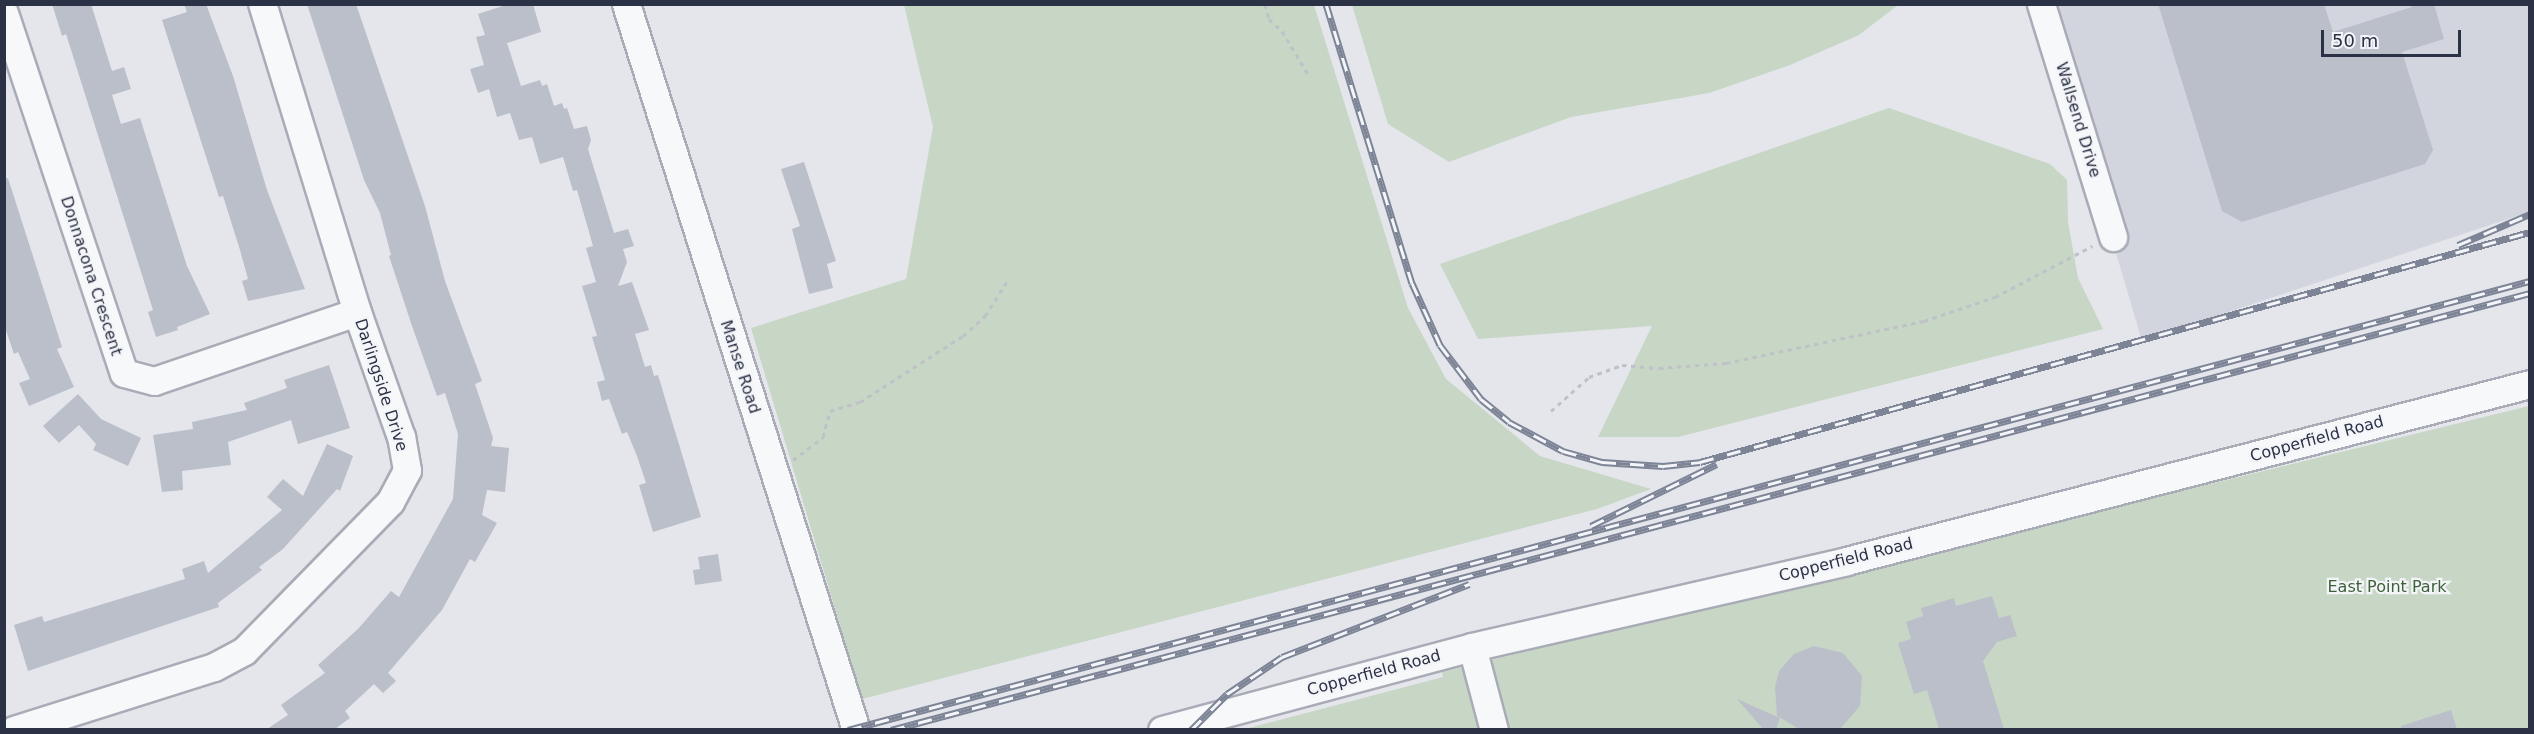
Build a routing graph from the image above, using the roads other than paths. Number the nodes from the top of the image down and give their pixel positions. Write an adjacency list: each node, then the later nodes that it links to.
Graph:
1 (262, 4): 6 (street, Darlingside Drive)
2 (626, 4): 10 (street, Manse Road)
3 (2042, 4): 5 (street, Wallsend Drive)
4 (4, 13): 6 (street, Donnacona Crescent)
5 (2113, 237)
6 (357, 312): 9 (street, Darlingside Drive)
7 (2529, 384): 8 (street, Copperfield Road)
8 (1472, 647): 11 (street, Copperfield Road); 12 (street)
9 (14, 729)
10 (856, 729)
11 (1162, 729)
12 (1494, 729)

